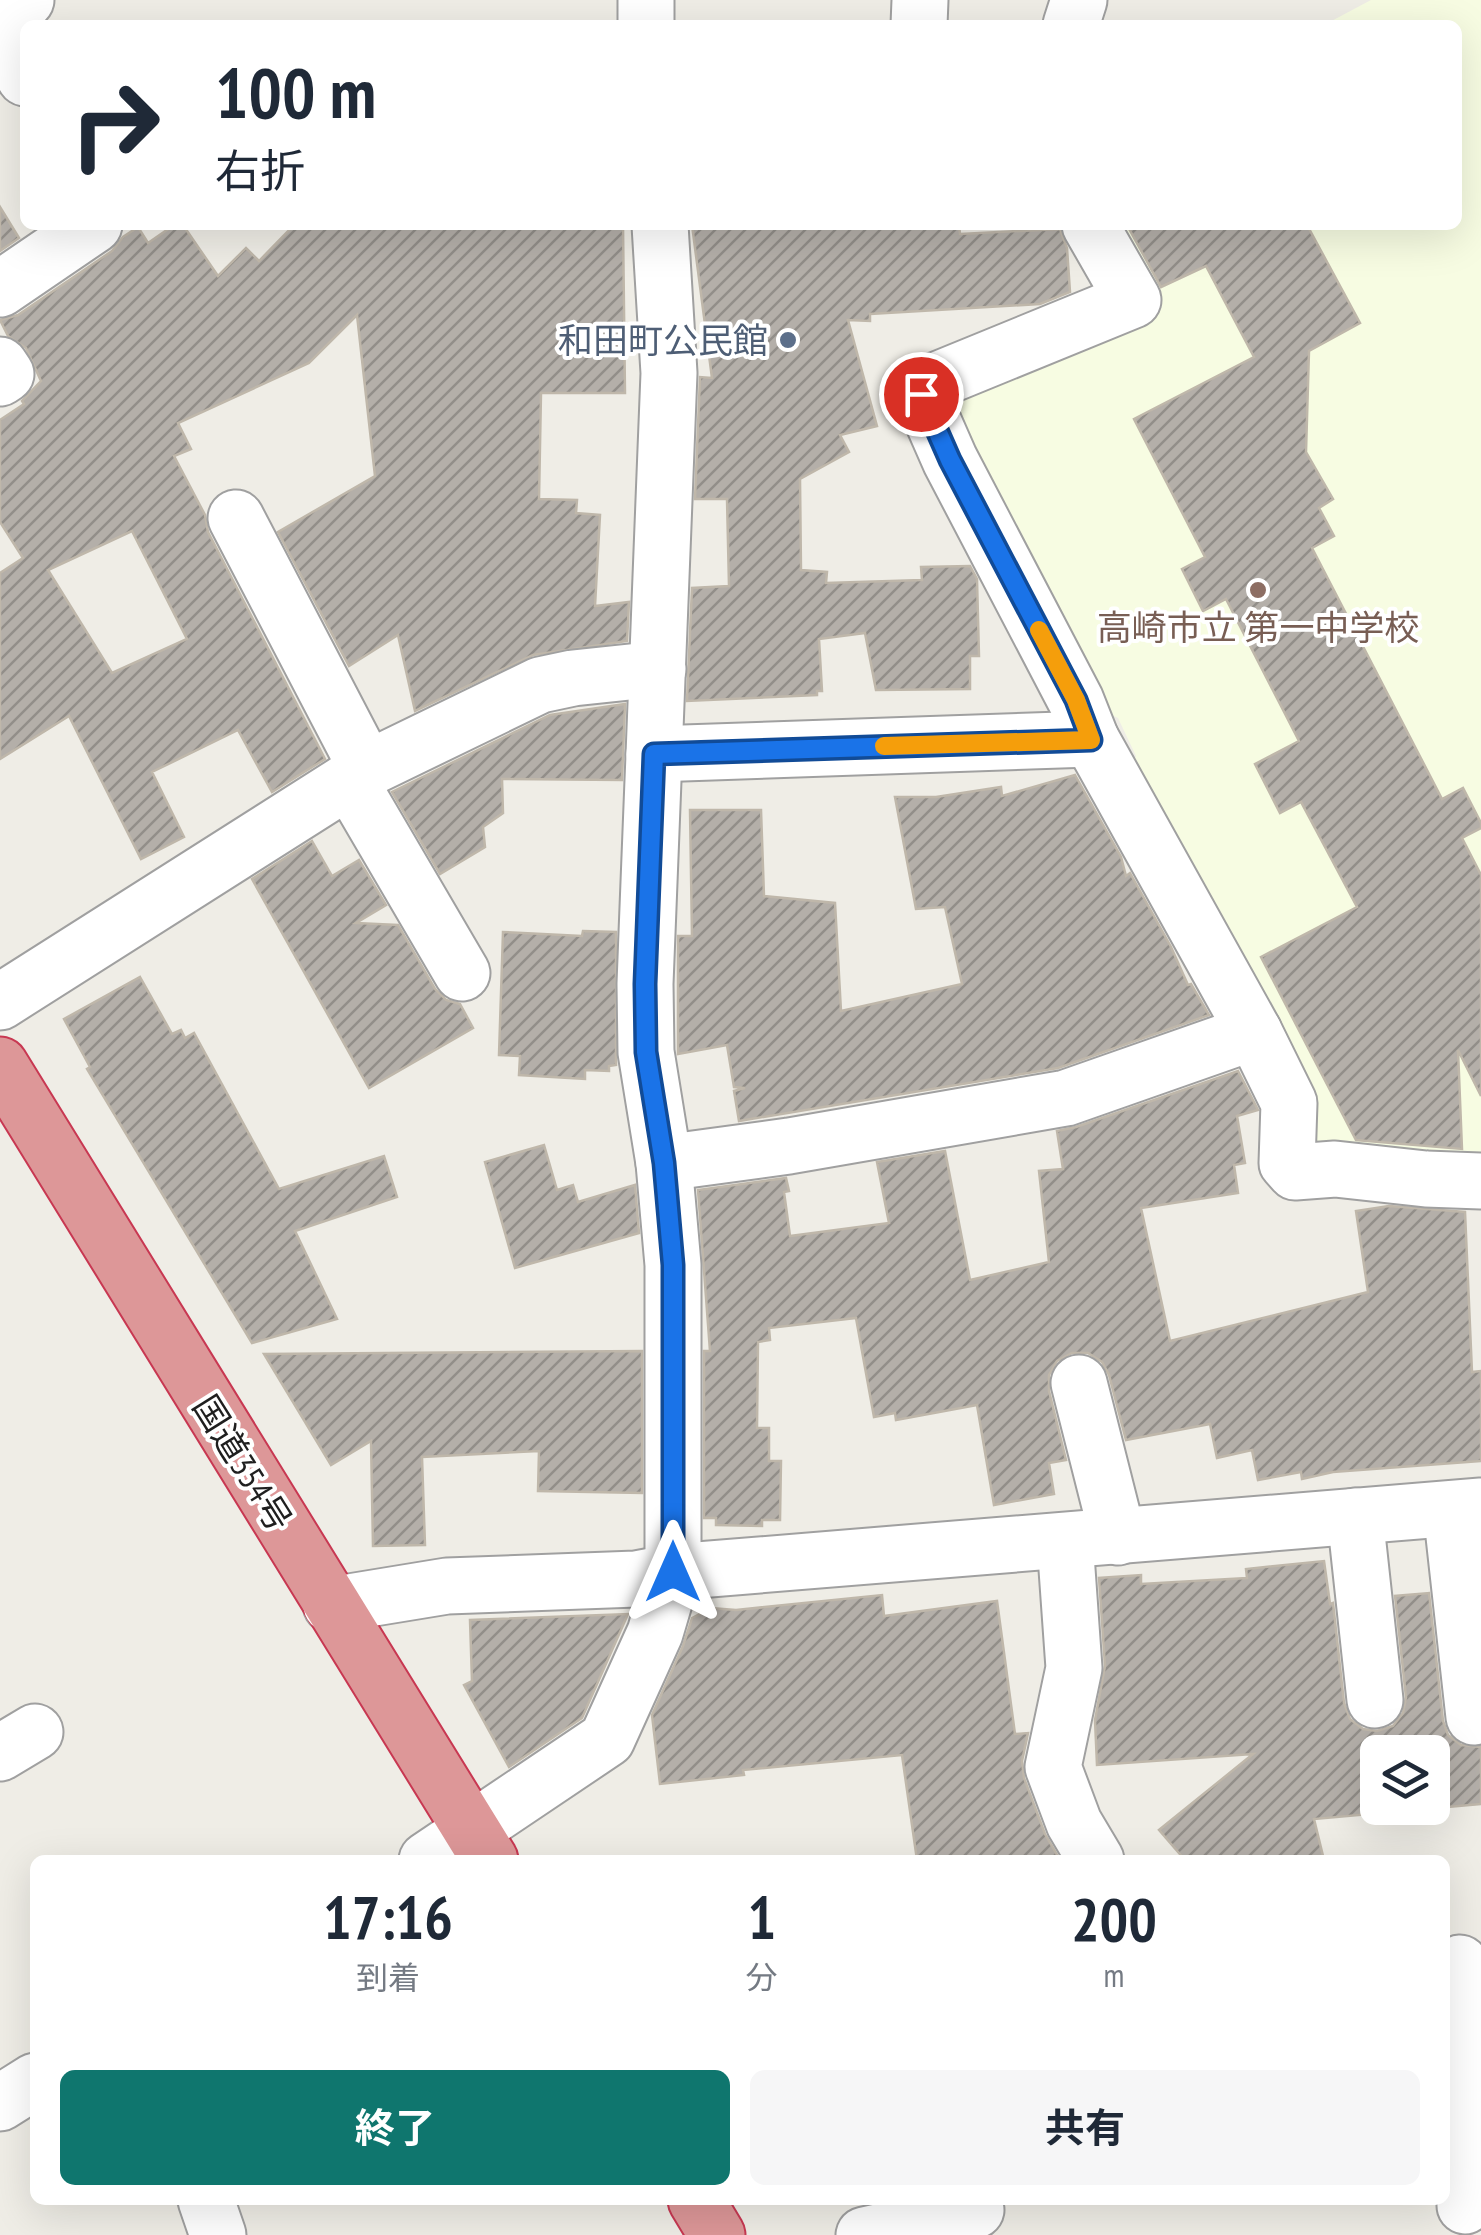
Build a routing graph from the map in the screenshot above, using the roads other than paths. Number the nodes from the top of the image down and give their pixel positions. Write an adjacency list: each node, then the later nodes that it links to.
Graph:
1 (26, 0): 2 (street)
2 (0, 17)
3 (0, 40): 4 (street)
4 (20, 70)
5 (87, 230): 8 (street)
6 (660, 230): 12 (street)
7 (1093, 230): 13 (street)
8 (0, 289)
9 (0, 366): 10 (street)
10 (0, 378)
11 (236, 518): 15 (street)
12 (658, 669): 14 (street); 15 (street)
13 (1091, 740): 14 (street); 18 (street)
14 (654, 754): 20 (street)
15 (358, 775): 16 (street); 17 (street)
16 (462, 973)
17 (0, 1002)
18 (1254, 1032): 20 (street); 21 (street)
19 (4, 1081): 27 (highway, 国道354号)
20 (664, 1163): 26 (street)
21 (1481, 1181)
22 (1079, 1383): 25 (street)
23 (1466, 1507): 24 (street); 29 (street)
24 (1355, 1516): 25 (street); 28 (street)
25 (1092, 1539): 26 (street); 31 (street)
26 (673, 1572): 27 (street); 30 (street)
27 (331, 1605): 30 (highway, 国道354号)
28 (1376, 1700)
29 (1474, 1717)
30 (463, 1850)
31 (1093, 1855)
32 (1460, 1963): 38 (street)
33 (30, 2085): 34 (street)
34 (0, 2103)
35 (208, 2205): 39 (street)
36 (699, 2205): 40 (highway)
37 (977, 2215): 41 (street)
38 (1464, 2215)
39 (218, 2235)
40 (717, 2235)
41 (864, 2235)

